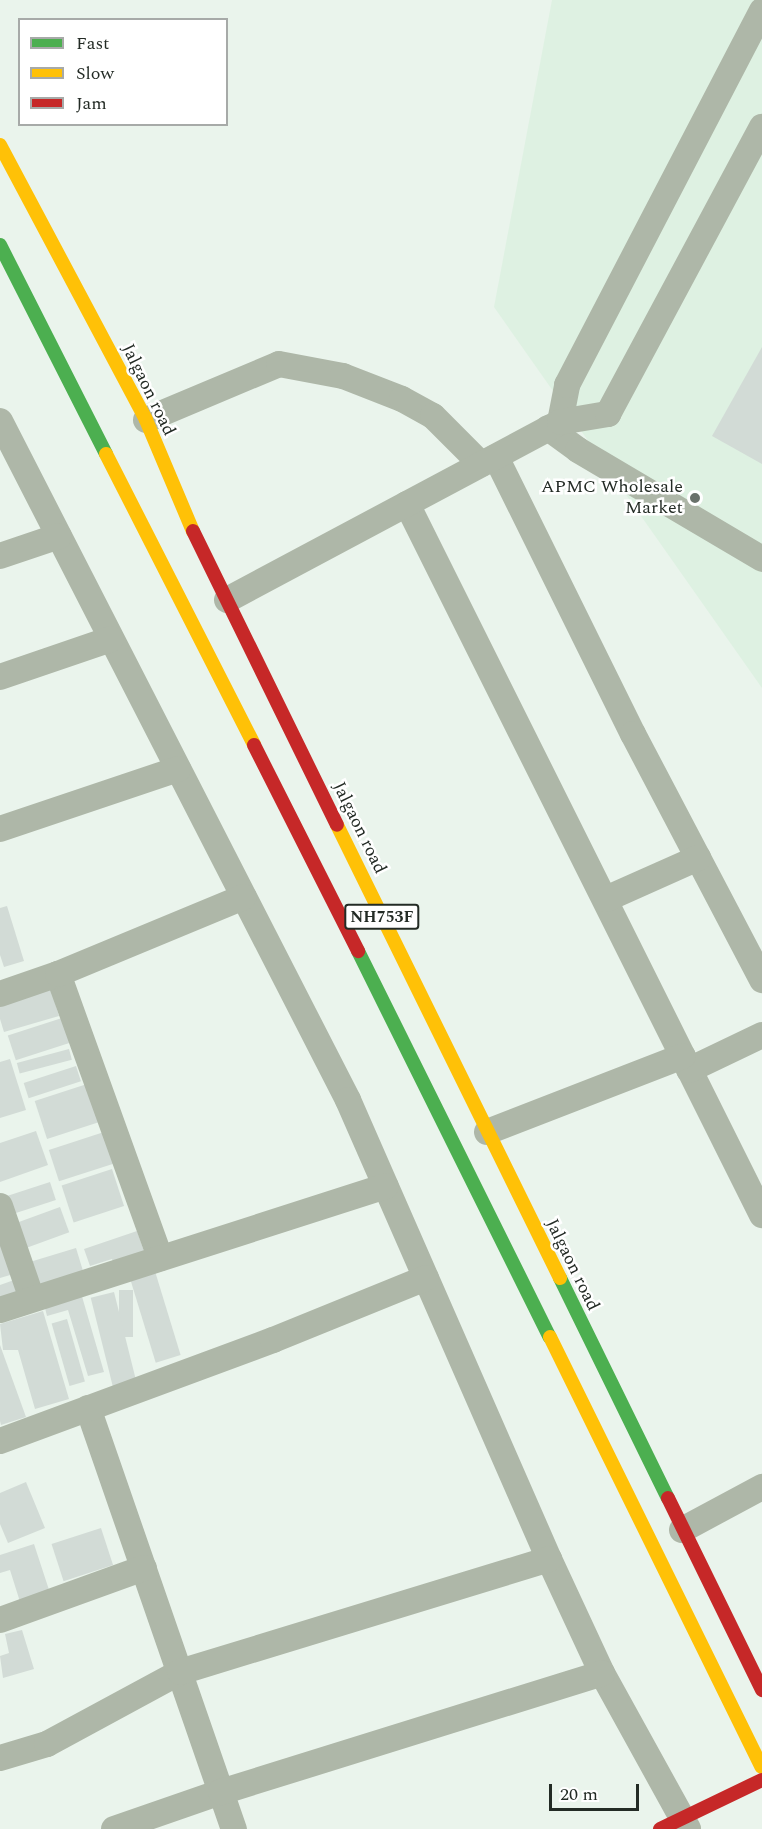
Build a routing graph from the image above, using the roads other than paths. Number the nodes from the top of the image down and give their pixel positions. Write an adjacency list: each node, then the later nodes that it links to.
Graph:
1 (762, 11): 7 (street)
2 (762, 127): 7 (street)
3 (0, 145): 5 (main road, Jalgaon road / NH753F)
4 (0, 245): 45 (main road, NH753F)
5 (146, 420): 8 (street); 13 (main road, Jalgaon road / NH753F)
6 (0, 421): 10 (street)
7 (554, 425): 8 (street); 12 (street)
8 (488, 460): 9 (street); 18 (street)
9 (407, 504): 13 (street); 20 (street)
10 (59, 536): 11 (street); 14 (street)
11 (0, 556)
12 (762, 559)
13 (227, 600): 26 (main road, Jalgaon road / NH753F)
14 (111, 639): 15 (street); 16 (street)
15 (0, 677)
16 (178, 769): 17 (street); 19 (street)
17 (0, 829)
18 (698, 858): 20 (street); 22 (street)
19 (244, 897): 21 (street); 27 (street)
20 (606, 899): 25 (street)
21 (58, 974): 23 (street); 30 (street)
22 (762, 980)
23 (0, 994)
24 (762, 1035): 25 (street)
25 (686, 1063): 26 (street); 29 (street)
26 (488, 1132): 37 (main road, Jalgaon road / NH753F)
27 (386, 1186): 30 (street); 31 (street)
28 (0, 1206): 32 (street)
29 (762, 1215)
30 (160, 1258): 32 (street)
31 (426, 1278): 34 (street); 38 (street)
32 (32, 1299): 33 (street)
33 (0, 1310)
34 (88, 1408): 35 (street); 39 (street)
35 (0, 1441)
36 (762, 1487): 37 (street)
37 (682, 1530): 43 (main road, Jalgaon road / NH753F)
38 (549, 1559): 41 (street); 42 (street)
39 (144, 1568): 40 (street); 41 (street)
40 (0, 1620)
41 (180, 1672): 44 (street); 47 (street)
42 (602, 1672): 47 (street); 48 (street)
43 (762, 1690)
44 (0, 1758)
45 (762, 1767)
46 (762, 1780): 48 (main road)
47 (221, 1792): 49 (street); 50 (street)
48 (677, 1826)
49 (114, 1829)
50 (234, 1829)

